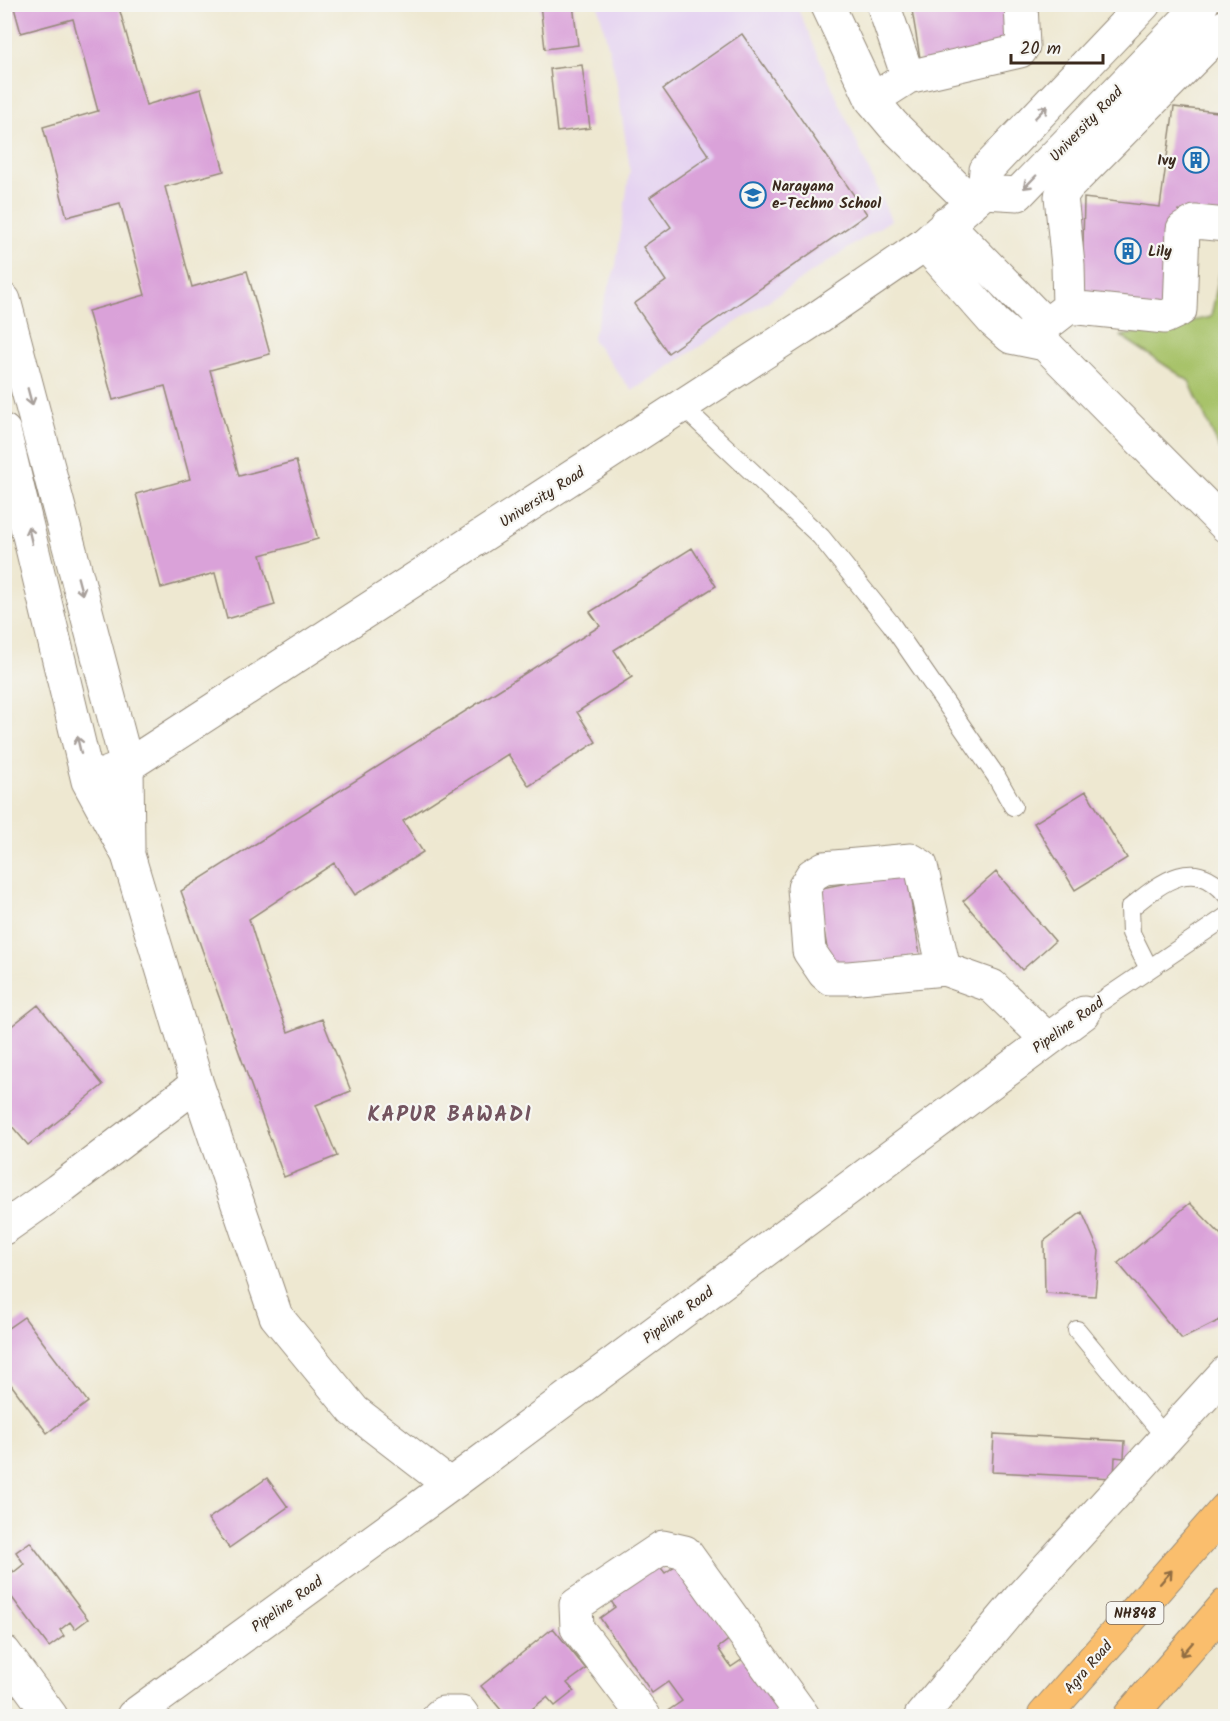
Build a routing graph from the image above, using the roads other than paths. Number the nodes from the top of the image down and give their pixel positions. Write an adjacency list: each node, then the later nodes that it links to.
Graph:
1 (827, 4): 8 (street)
2 (884, 4): 7 (street)
3 (1021, 4): 7 (street)
4 (1144, 4): 9 (street, one-way to 4)
5 (1202, 4): 9 (street, University Road, one-way to 9)
6 (1226, 26): 13 (street)
7 (908, 77): 8 (street)
8 (872, 100): 9 (street)
9 (978, 197): 11 (street, University Road)
10 (1226, 225): 13 (street)
11 (935, 233): 14 (street); 15 (street, University Road)
12 (4, 300): 18 (street, one-way to 18)
13 (1069, 307): 14 (street)
14 (1038, 338): 17 (street)
15 (682, 406): 18 (street, University Road); 20 (lane)
16 (6, 439): 19 (street, one-way to 16)
17 (1226, 526)
18 (127, 766): 19 (street, University Road); 21 (street)
19 (88, 782): 21 (street)
20 (1013, 806)
21 (128, 855): 28 (street)
22 (1226, 894): 25 (lane)
23 (1226, 917): 25 (lane, Pipeline Road)
24 (944, 969): 24 (street); 27 (street)
25 (1149, 969): 26 (lane, Pipeline Road)
26 (1084, 1013): 27 (street, Pipeline Road)
27 (1047, 1039): 33 (street, Pipeline Road)
28 (197, 1084): 29 (street); 33 (street)
29 (4, 1228)
30 (1077, 1330): 32 (lane)
31 (1226, 1372): 32 (street)
32 (1166, 1438): 43 (street)
33 (450, 1485): 38 (street, Pipeline Road)
34 (1226, 1509): 44 (highway, Agra Road / NH848, one-way to 34)
35 (1226, 1605): 45 (highway, one-way to 45)
36 (4, 1652): 37 (street)
37 (51, 1716)
38 (133, 1716)
39 (438, 1716): 40 (street)
40 (463, 1716)
41 (644, 1716): 42 (street)
42 (803, 1716)
43 (921, 1716)
44 (1044, 1716)
45 (1130, 1716)

